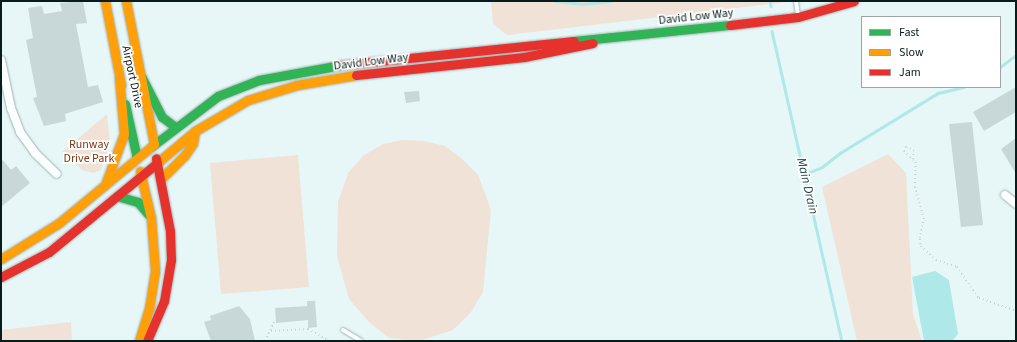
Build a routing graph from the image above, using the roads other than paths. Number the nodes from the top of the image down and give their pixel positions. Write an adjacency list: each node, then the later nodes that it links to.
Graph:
1 (105, 1): 11 (main road, Airport Drive)
2 (126, 1): 10 (main road, Airport Drive)
3 (796, 1): 5 (lane)
4 (854, 1): 5 (main road, David Low Way)
5 (798, 17): 6 (main road, David Low Way)
6 (609, 38): 7 (main road, David Low Way); 8 (main road, David Low Way)
7 (523, 46): 8 (main road); 12 (main road, David Low Way)
8 (524, 57): 13 (main road, David Low Way)
9 (1, 60): 17 (street)
10 (141, 76): 12 (main road); 14 (main road, Airport Drive)
11 (119, 77): 15 (main road, Airport Drive); 20 (main road)
12 (174, 126): 14 (main road, David Low Way)
13 (195, 131): 16 (main road, David Low Way); 19 (main road)
14 (154, 144): 15 (main road, David Low Way); 16 (main road)
15 (137, 158): 18 (main road); 20 (main road, David Low Way)
16 (157, 163): 18 (main road, David Low Way); 19 (main road)
17 (57, 174)
18 (141, 177): 22 (main road, David Low Way); 24 (main road)
19 (161, 179): 29 (main road)
20 (105, 185): 25 (main road, David Low Way)
21 (1005, 195): 23 (street)
22 (117, 196): 24 (main road); 26 (main road, David Low Way)
23 (1016, 204)
24 (151, 218): 28 (main road)
25 (1, 259)
26 (1, 277)
27 (343, 330): 30 (lane)
28 (138, 341)
29 (147, 341)
30 (360, 341)

